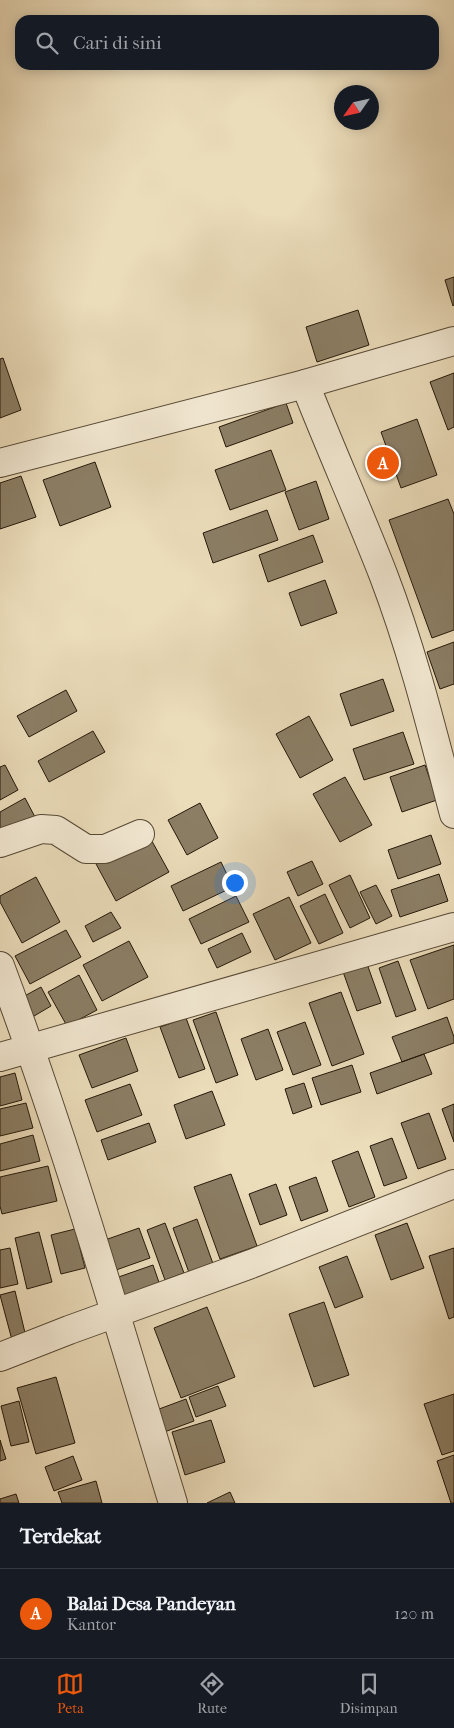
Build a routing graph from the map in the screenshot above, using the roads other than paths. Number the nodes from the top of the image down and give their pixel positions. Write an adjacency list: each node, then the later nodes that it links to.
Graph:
1 (454, 341): 2 (street)
2 (306, 384): 3 (street); 4 (street)
3 (0, 462)
4 (454, 814)
5 (140, 834): 6 (street)
6 (0, 843)
7 (454, 927): 9 (street)
8 (0, 966): 9 (street)
9 (31, 1048): 10 (street); 12 (street)
10 (0, 1057)
11 (454, 1184): 12 (street)
12 (116, 1314): 13 (street); 14 (street)
13 (0, 1357)
14 (173, 1503)

